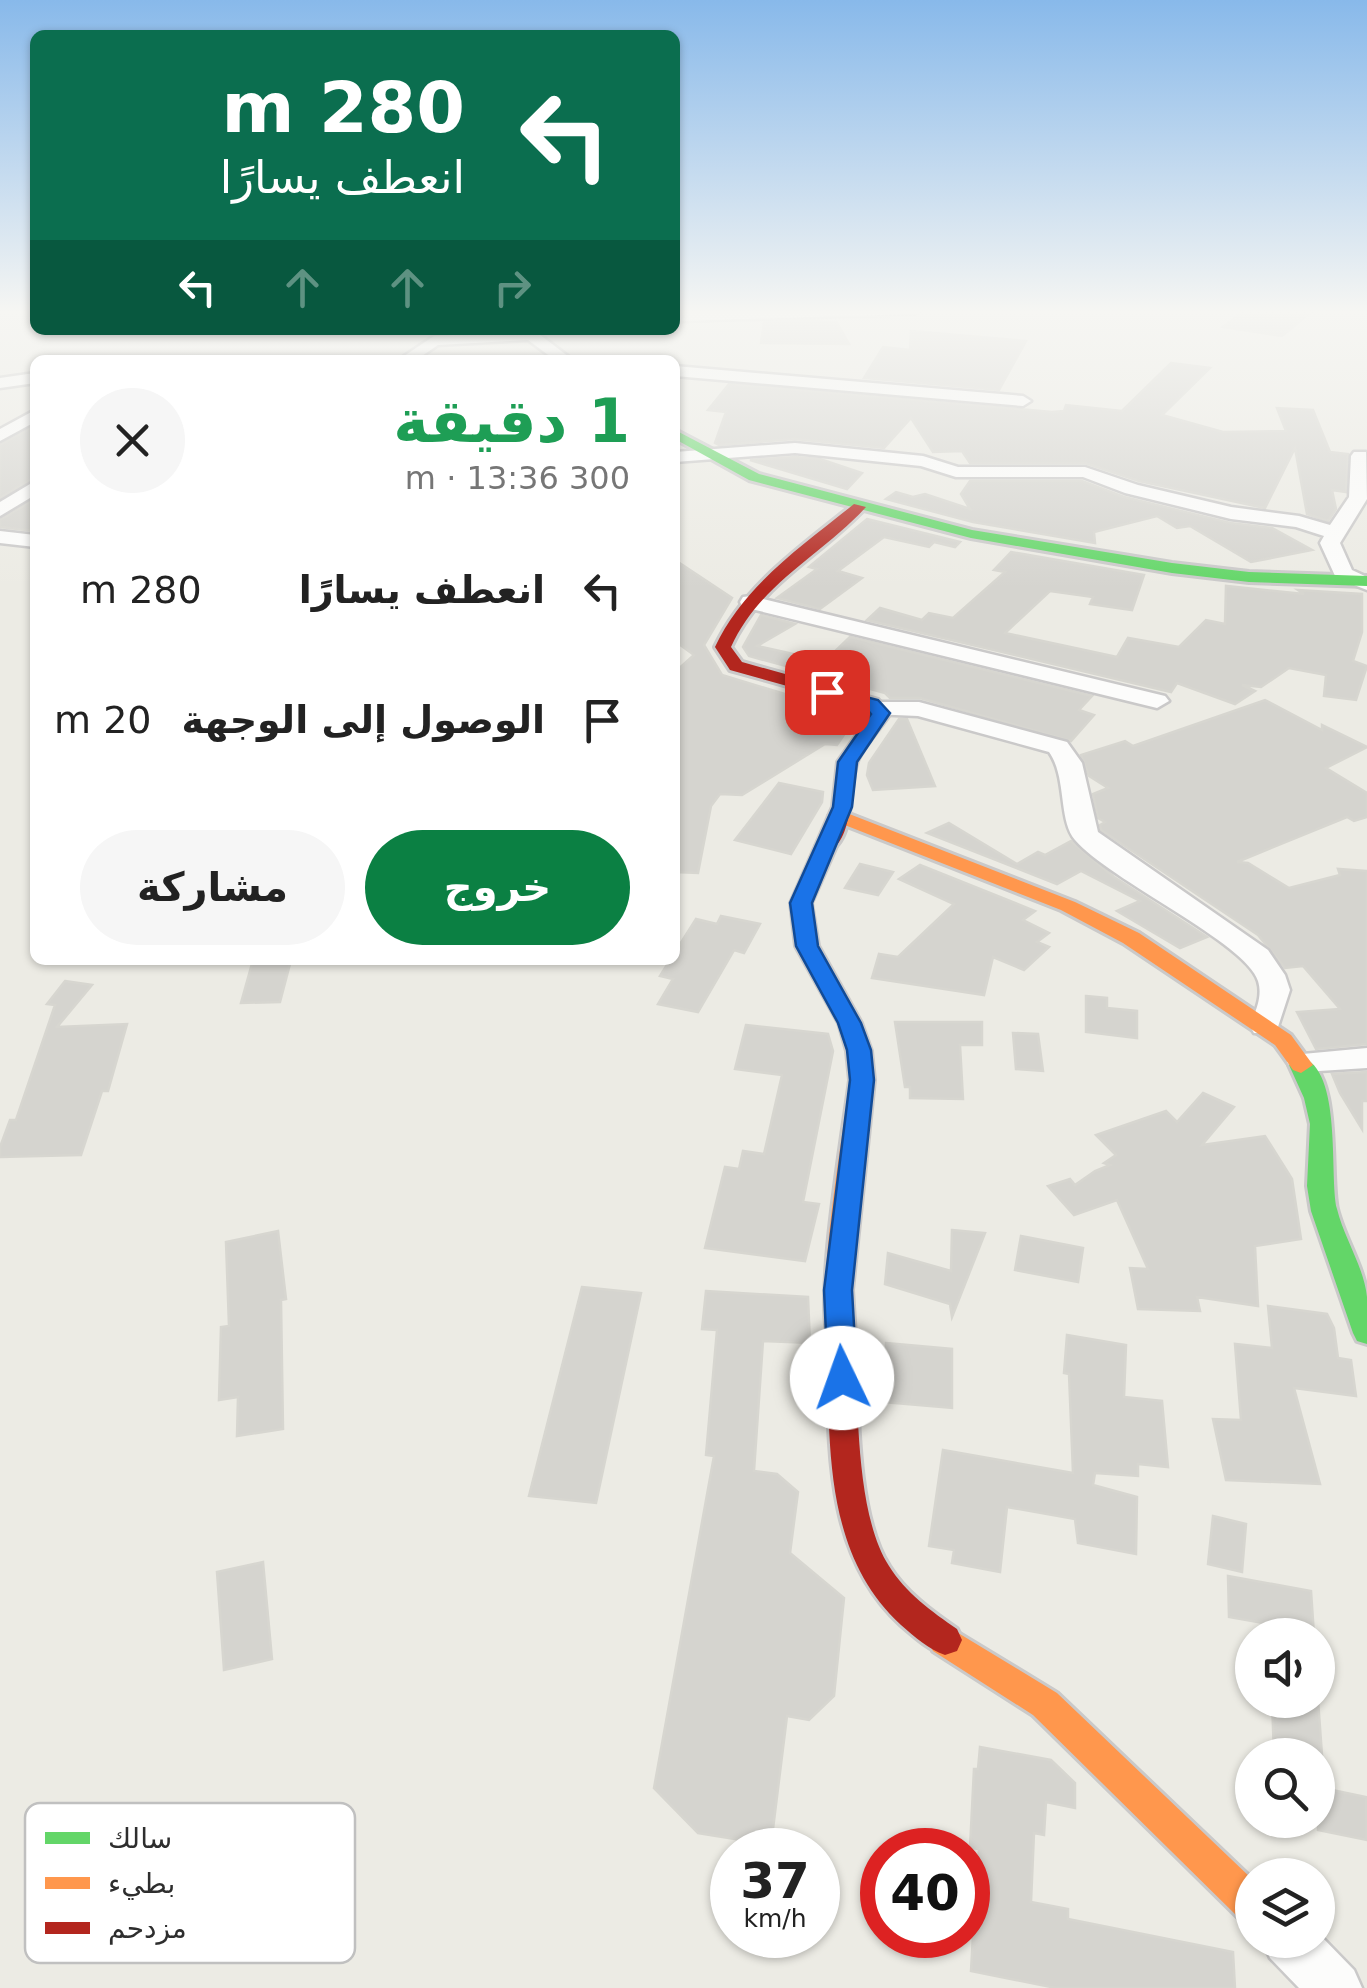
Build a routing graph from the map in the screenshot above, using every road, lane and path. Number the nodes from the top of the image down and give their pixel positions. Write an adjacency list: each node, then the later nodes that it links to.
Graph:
1 (30, 419): 3 (street)
2 (680, 437): 4 (street)
3 (6, 441)
4 (708, 454): 6 (street); 9 (street); 11 (street)
5 (1360, 456): 11 (street)
6 (680, 457)
7 (0, 490): 8 (street)
8 (30, 490): 10 (street)
9 (859, 507): 14 (street); 15 (street)
10 (0, 510)
11 (1334, 533): 14 (street)
12 (0, 537): 13 (street)
13 (30, 540)
14 (1364, 582)
15 (752, 602): 16 (street); 17 (street)
16 (1157, 701)
17 (880, 709): 18 (street); 19 (street)
18 (839, 816): 19 (street); 23 (street)
19 (1265, 1026): 21 (street)
20 (1367, 1058): 21 (street)
21 (1302, 1062): 22 (street)
22 (1367, 1333)
23 (1235, 1889)
24 (1306, 1958): 25 (street)
25 (1336, 1988)

